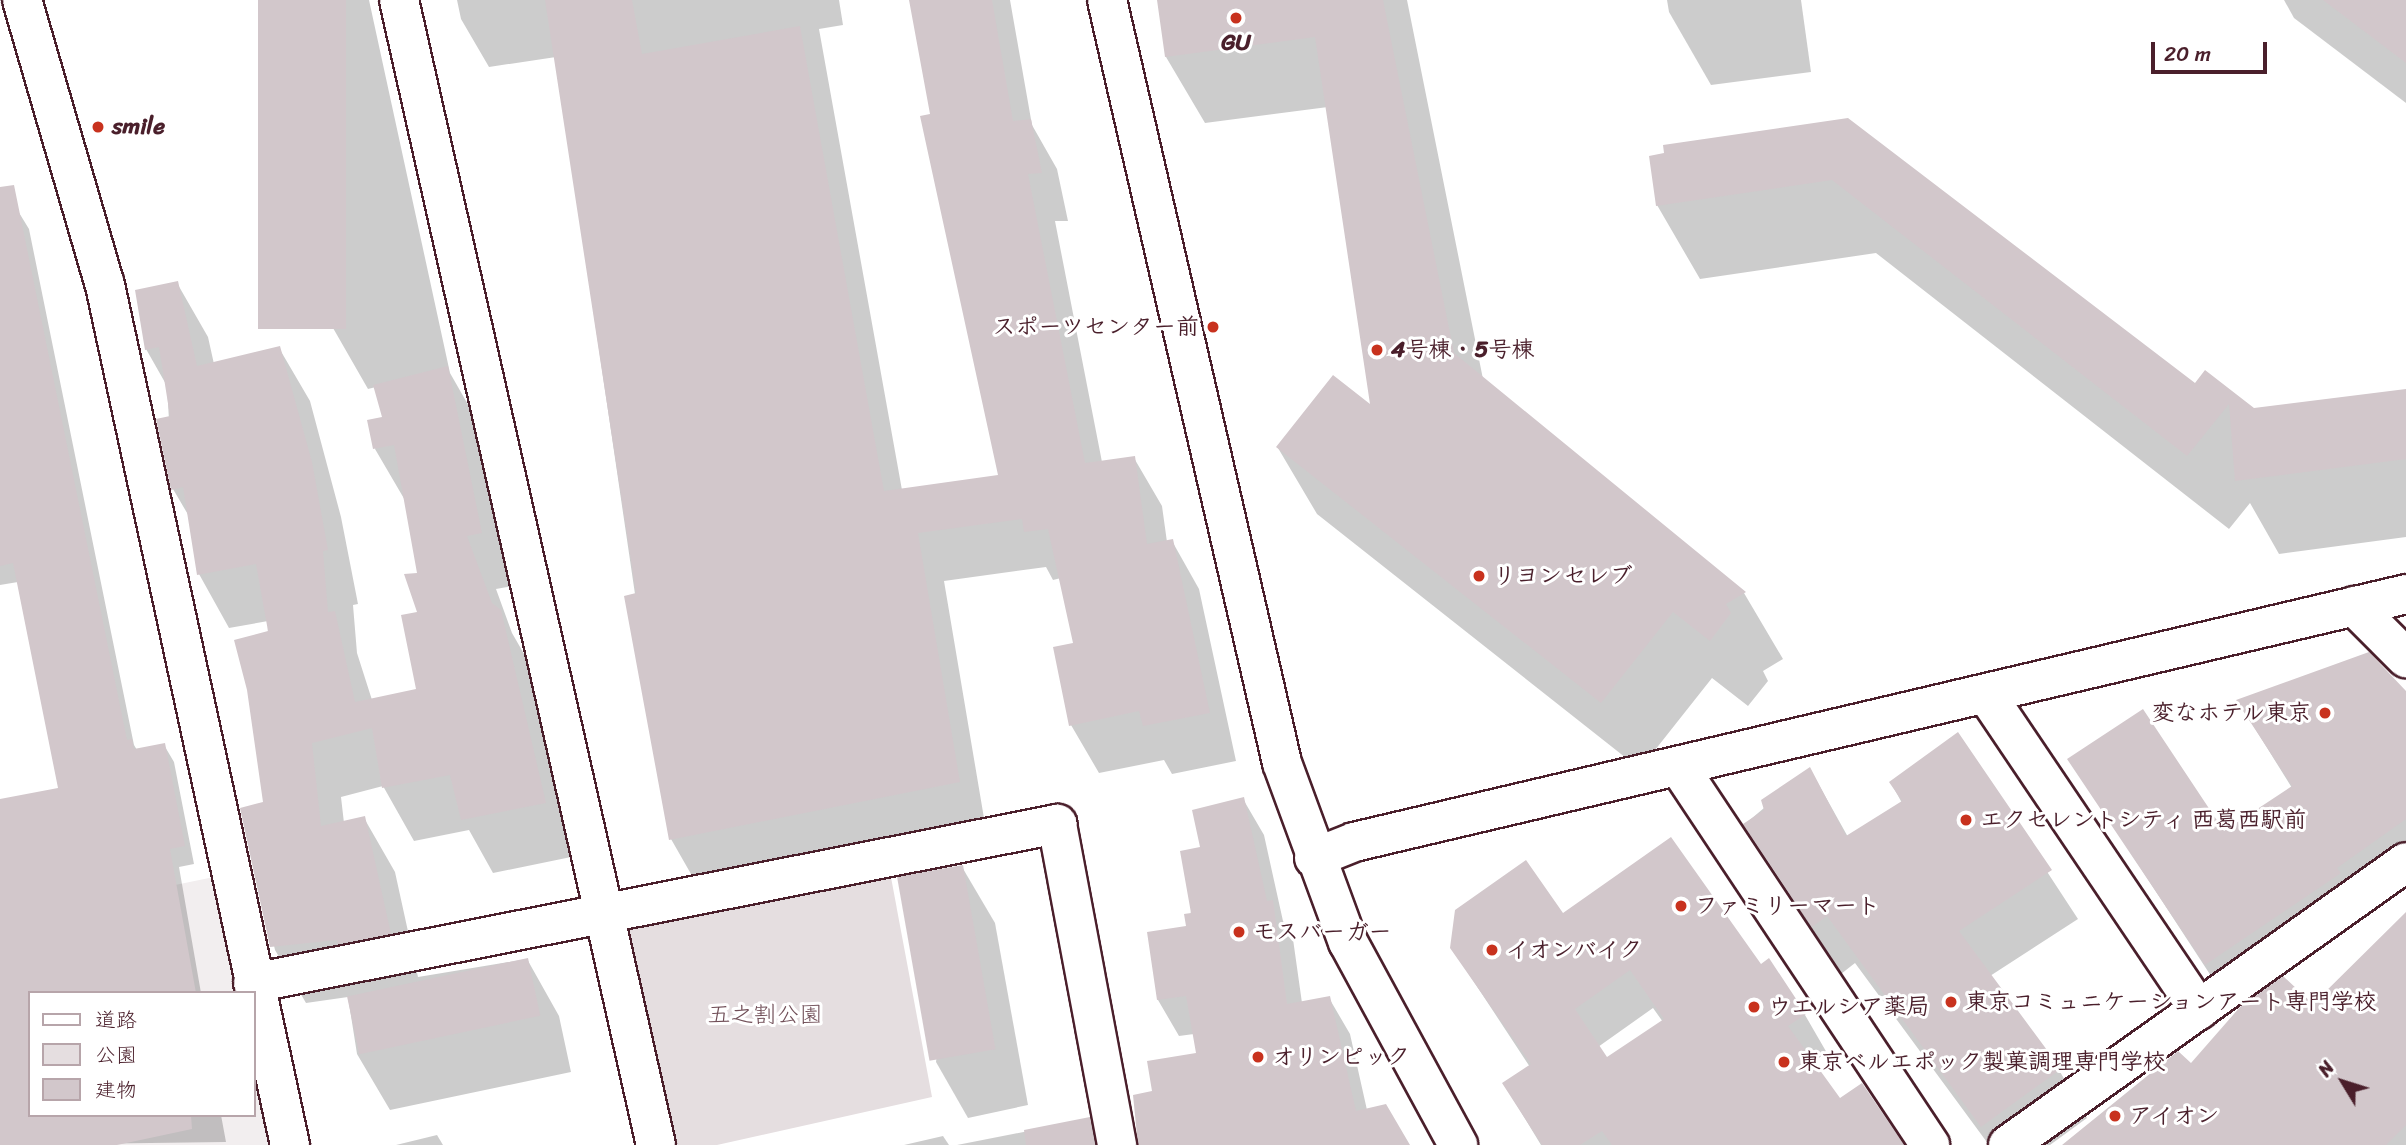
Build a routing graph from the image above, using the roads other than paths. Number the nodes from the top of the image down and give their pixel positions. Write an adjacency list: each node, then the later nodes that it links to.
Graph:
1 (22, 0): 12 (street)
2 (399, 0): 11 (street)
3 (1107, 0): 9 (street)
4 (2406, 594): 5 (street)
5 (2354, 606): 6 (street); 7 (street)
6 (2406, 658)
7 (1986, 694): 8 (street); 15 (street)
8 (1679, 767): 9 (street); 20 (street)
9 (1314, 858): 19 (street)
10 (2406, 862): 15 (street)
11 (606, 913): 12 (street); 17 (street); 18 (street)
12 (253, 983): 13 (street)
13 (255, 991)
14 (256, 996): 16 (street)
15 (2199, 1010): 21 (street)
16 (290, 1145)
17 (656, 1145)
18 (1117, 1145)
19 (1458, 1145)
20 (1930, 1145)
21 (2008, 1145)

